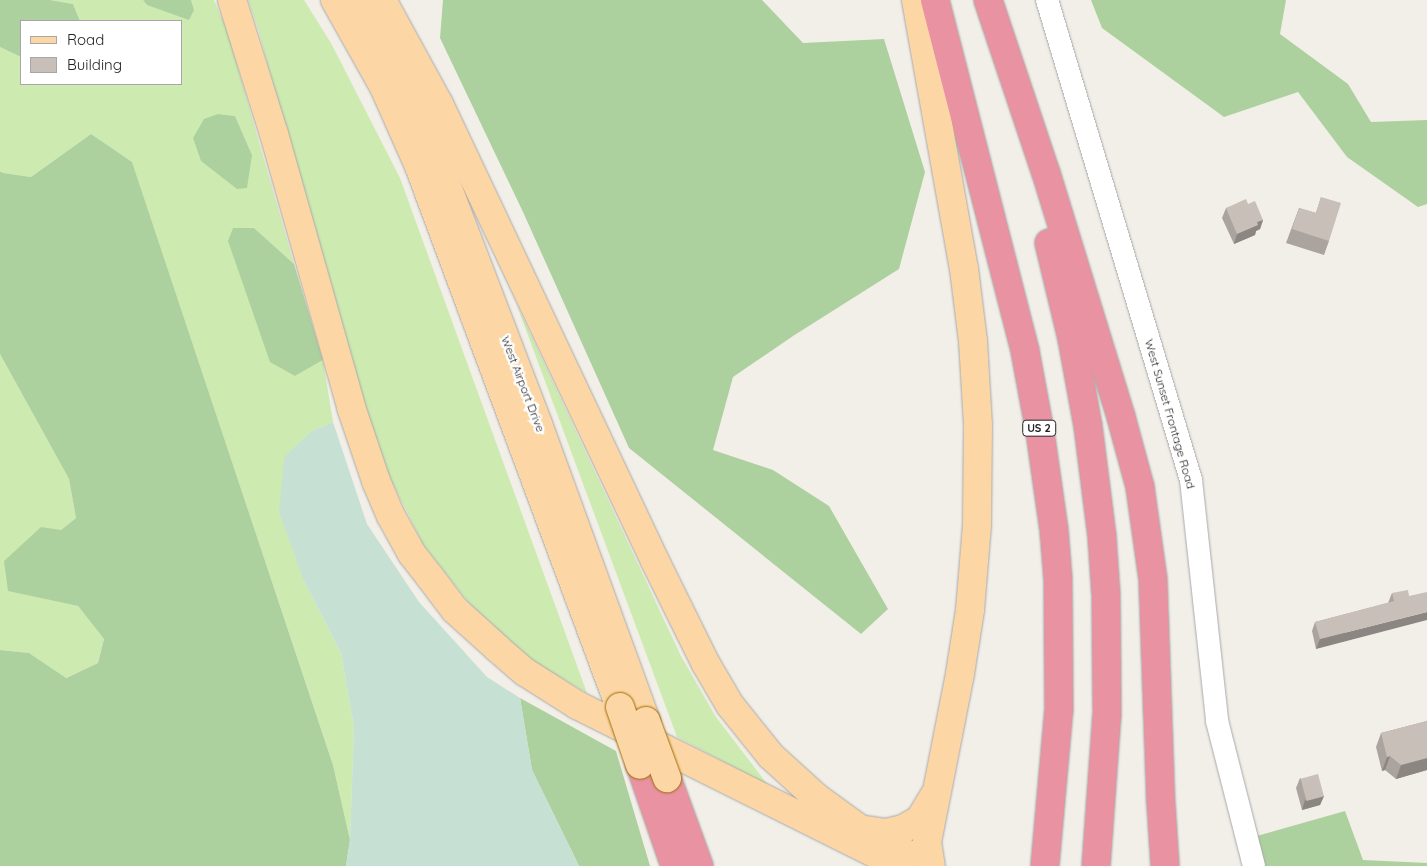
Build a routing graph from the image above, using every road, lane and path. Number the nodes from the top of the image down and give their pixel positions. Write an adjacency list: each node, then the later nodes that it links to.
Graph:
1 (232, 0): 15 (main road)
2 (335, 0): 9 (main road, West Airport Drive, bridge)
3 (358, 0): 10 (main road, West Airport Drive, bridge)
4 (382, 0): 12 (main road)
5 (916, 0): 11 (main road)
6 (934, 0): 17 (highway, US 2)
7 (986, 0): 18 (highway); 19 (highway)
8 (1047, 0): 20 (street, West Sunset Frontage Road)
9 (640, 765): 13 (highway)
10 (667, 778): 14 (highway)
11 (939, 783): 12 (main road); 16 (main road)
12 (860, 829): 16 (main road)
13 (675, 866)
14 (699, 866)
15 (900, 866)
16 (930, 866)
17 (1044, 866)
18 (1096, 866)
19 (1166, 866)
20 (1254, 866)

